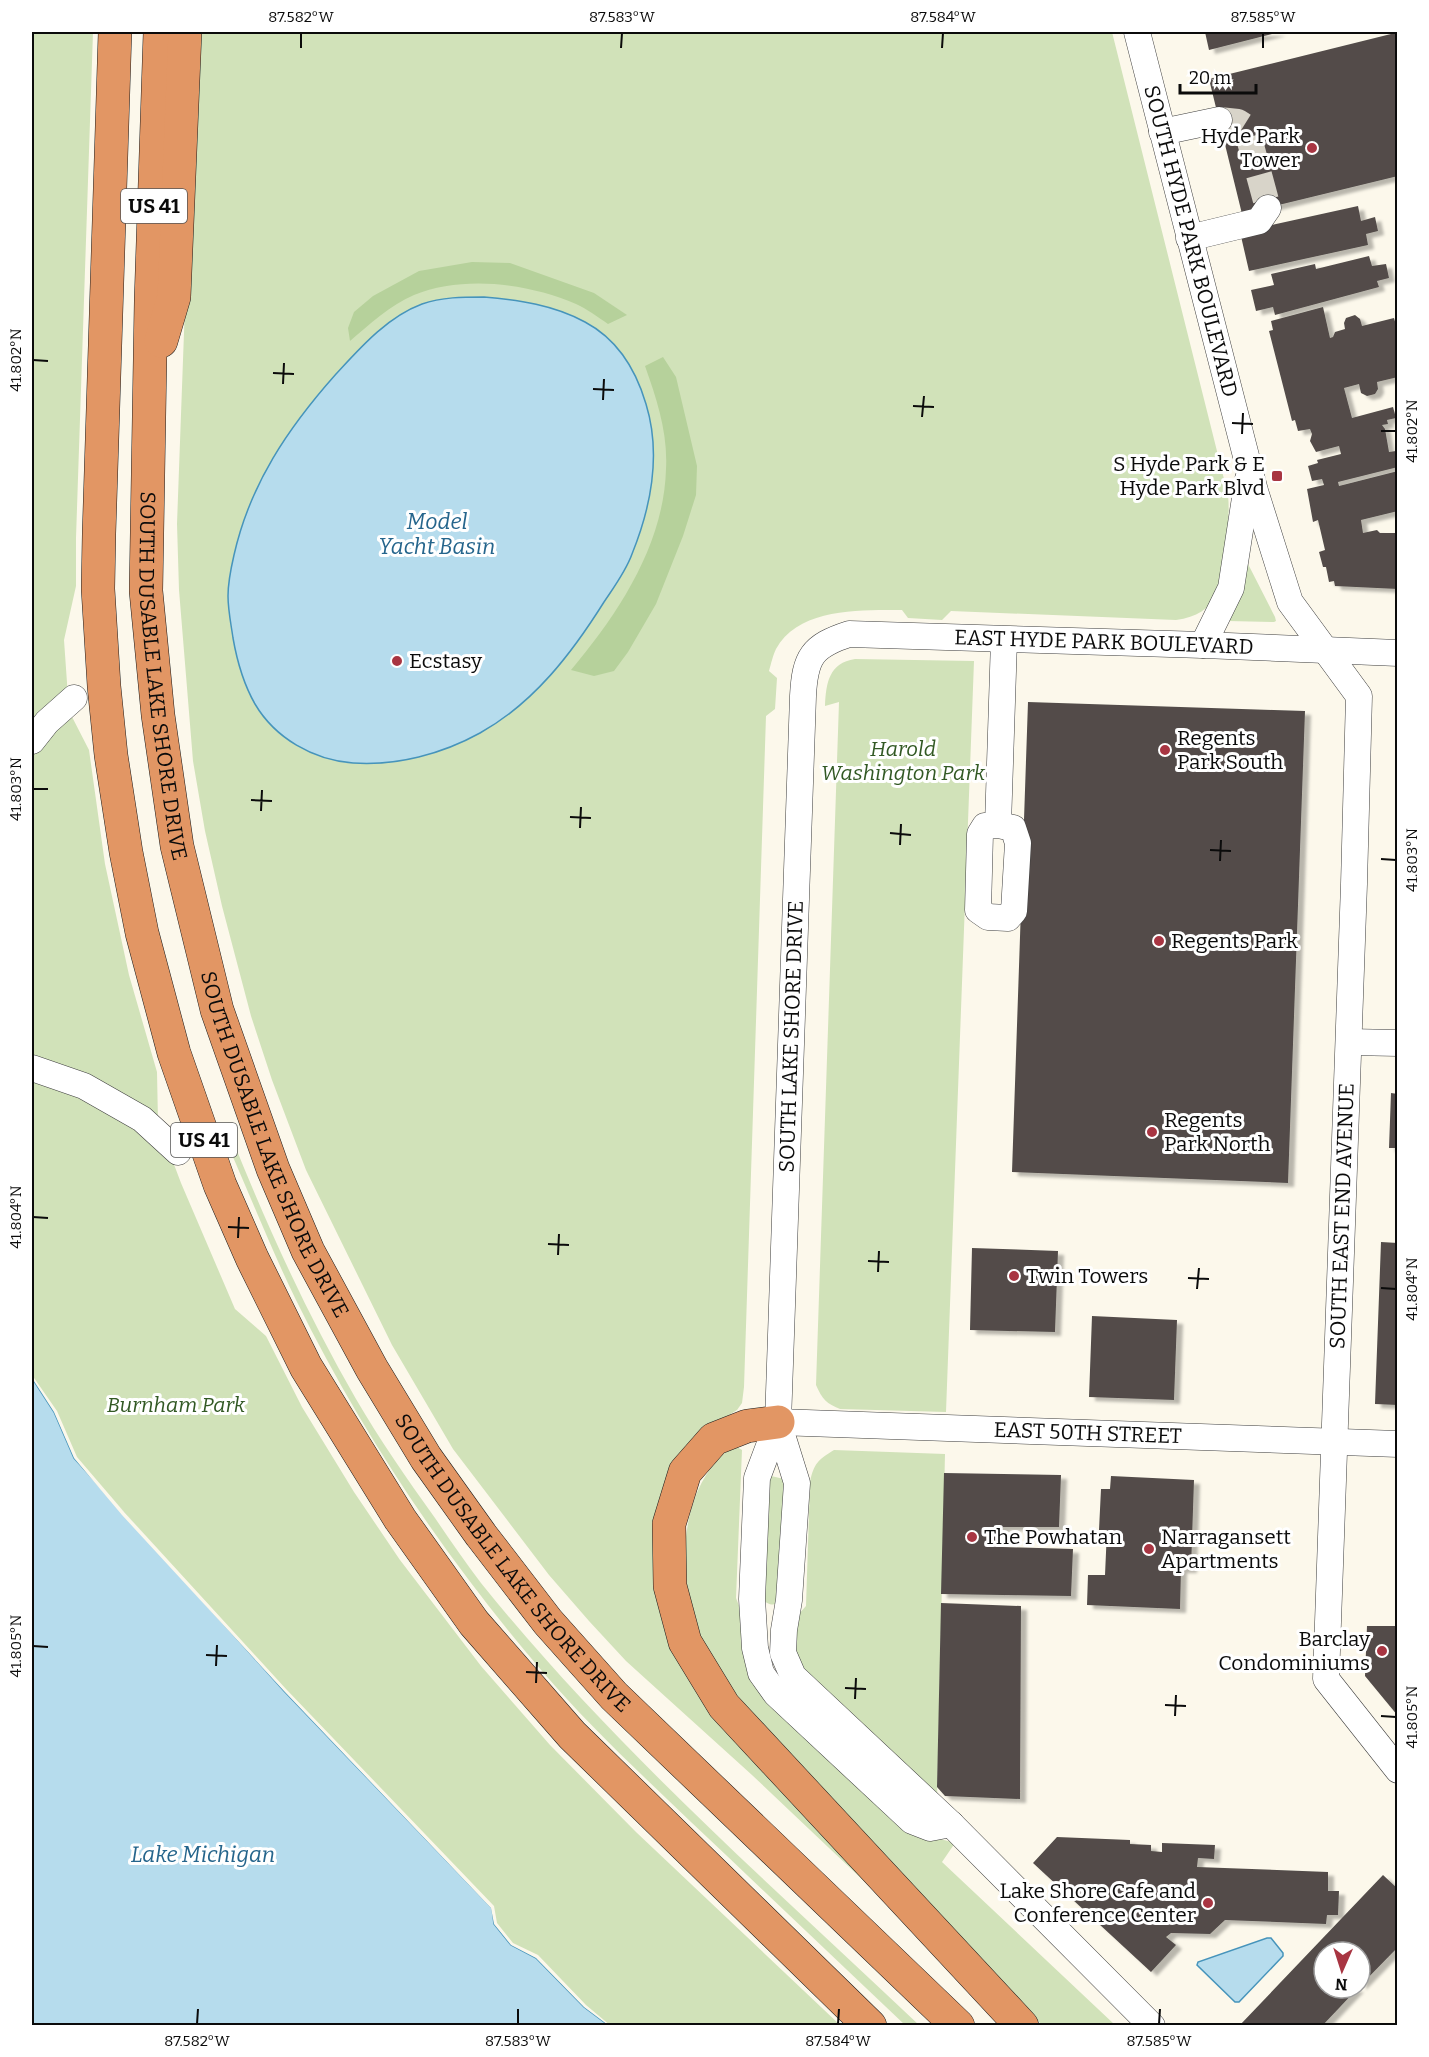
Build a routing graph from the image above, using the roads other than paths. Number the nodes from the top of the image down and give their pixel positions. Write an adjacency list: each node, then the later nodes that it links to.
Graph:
1 (115, 32): 30 (highway, US 41)
2 (160, 32): 9 (highway, SOUTH DUSABLE LAKE SHORE DRIVE / US 41)
3 (185, 32): 9 (highway)
4 (1137, 32): 6 (street, SOUTH HYDE PARK BOULEVARD)
5 (1219, 120): 6 (street)
6 (1162, 132): 8 (street, SOUTH HYDE PARK BOULEVARD)
7 (1268, 208): 8 (street)
8 (1189, 238): 10 (street, SOUTH HYDE PARK BOULEVARD)
9 (149, 380): 31 (highway, SOUTH DUSABLE LAKE SHORE DRIVE / US 41)
10 (1249, 469): 12 (street); 13 (street, SOUTH HYDE PARK BOULEVARD)
11 (1004, 640): 12 (street, EAST HYDE PARK BOULEVARD); 14 (street, EAST HYDE PARK BOULEVARD); 18 (street)
12 (1203, 645): 13 (street, EAST HYDE PARK BOULEVARD)
13 (1323, 649): 15 (street, EAST HYDE PARK BOULEVARD); 19 (street, SOUTH EAST END AVENUE)
14 (813, 652): 23 (street, SOUTH LAKE SHORE DRIVE)
15 (1398, 653)
16 (74, 698): 17 (street)
17 (32, 741)
18 (998, 825)
19 (1349, 1042): 20 (street); 24 (street, SOUTH EAST END AVENUE)
20 (1398, 1043)
21 (32, 1068): 22 (street)
22 (178, 1152)
23 (778, 1422): 24 (street, EAST 50TH STREET); 26 (street); 27 (street); 32 (highway)
24 (1335, 1443): 25 (street, EAST 50TH STREET); 28 (street, SOUTH EAST END AVENUE)
25 (1398, 1444)
26 (754, 1608): 27 (street); 29 (street)
27 (787, 1612): 29 (street)
28 (1398, 1770)
29 (951, 1824): 33 (street)
30 (870, 2025)
31 (958, 2025)
32 (1022, 2025)
33 (1152, 2025)

